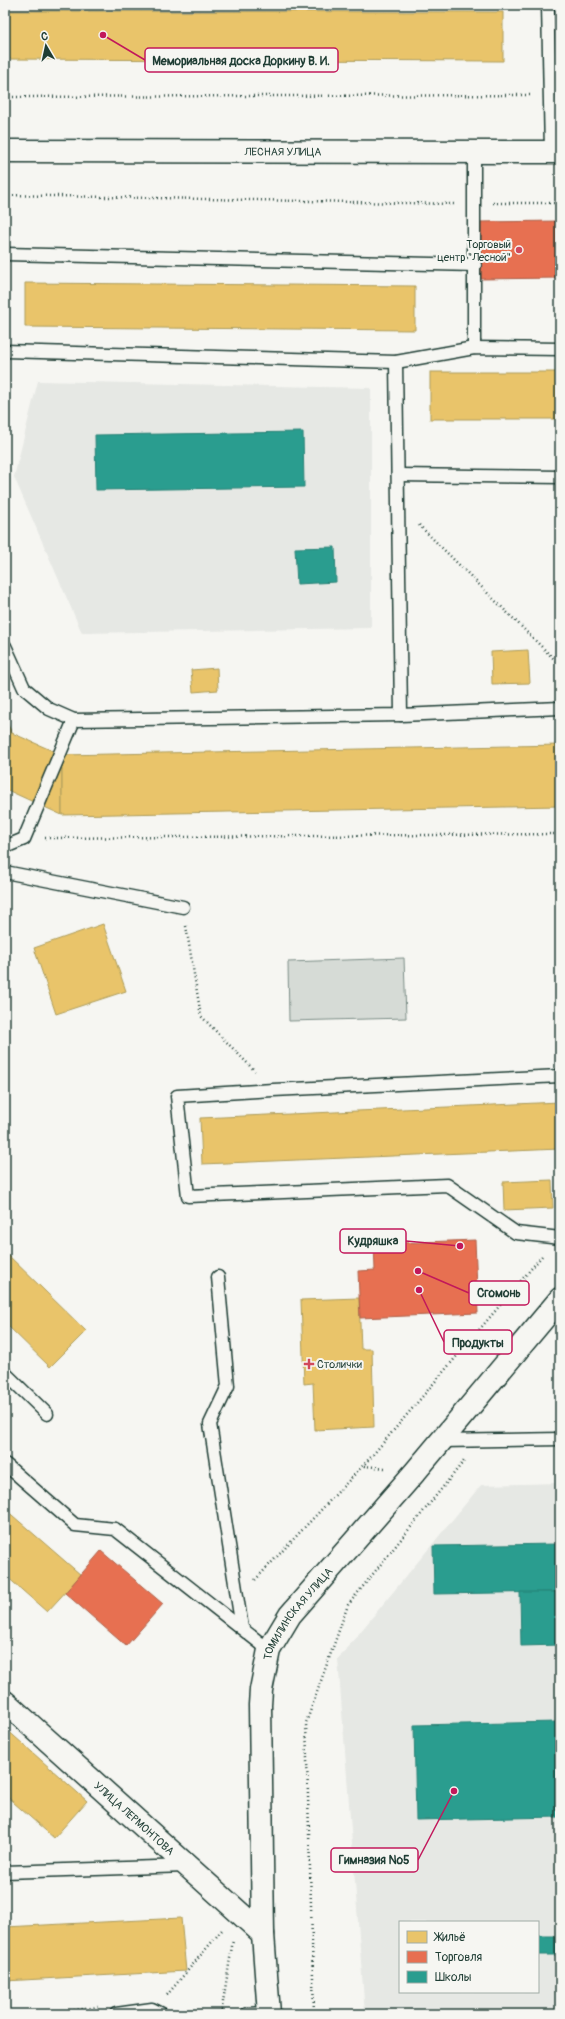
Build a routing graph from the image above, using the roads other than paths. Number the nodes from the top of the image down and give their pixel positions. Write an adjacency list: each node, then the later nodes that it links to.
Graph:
1 (548, 5): 3 (lane)
2 (5, 151): 4 (street, ЛЕСНАЯ УЛИЦА)
3 (556, 152): 4 (street, ЛЕСНАЯ УЛИЦА)
4 (474, 153): 6 (lane)
5 (5, 254): 6 (lane)
6 (475, 265): 7 (lane)
7 (474, 348): 8 (lane); 10 (lane)
8 (560, 348)
9 (5, 351): 10 (lane)
10 (396, 362): 11 (lane)
11 (398, 475): 12 (lane); 15 (lane)
12 (560, 477)
13 (5, 646): 16 (lane)
14 (560, 708): 15 (lane)
15 (401, 714): 16 (lane)
16 (74, 720): 17 (lane)
17 (5, 847)
18 (5, 872): 19 (lane)
19 (183, 907)
20 (560, 1076): 21 (lane)
21 (558, 1238)
22 (218, 1277): 29 (lane)
23 (560, 1298): 27 (street, ТОМИЛИНСКАЯ УЛИЦА)
24 (5, 1373): 25 (lane)
25 (47, 1414)
26 (560, 1439): 27 (lane)
27 (442, 1441): 30 (street, ТОМИЛИНСКАЯ УЛИЦА)
28 (5, 1464): 29 (lane)
29 (242, 1628): 30 (lane)
30 (269, 1650): 34 (street, ТОМИЛИНСКАЯ УЛИЦА)
31 (5, 1702): 32 (street, УЛИЦА ЛЕРМОНТОВА)
32 (186, 1866): 33 (lane); 34 (street, УЛИЦА ЛЕРМОНТОВА)
33 (5, 1872)
34 (263, 1934): 35 (street, ТОМИЛИНСКАЯ УЛИЦА)
35 (269, 2013): 38 (lane)
36 (116, 2014): 37 (lane)
37 (162, 2014)
38 (247, 2014)

